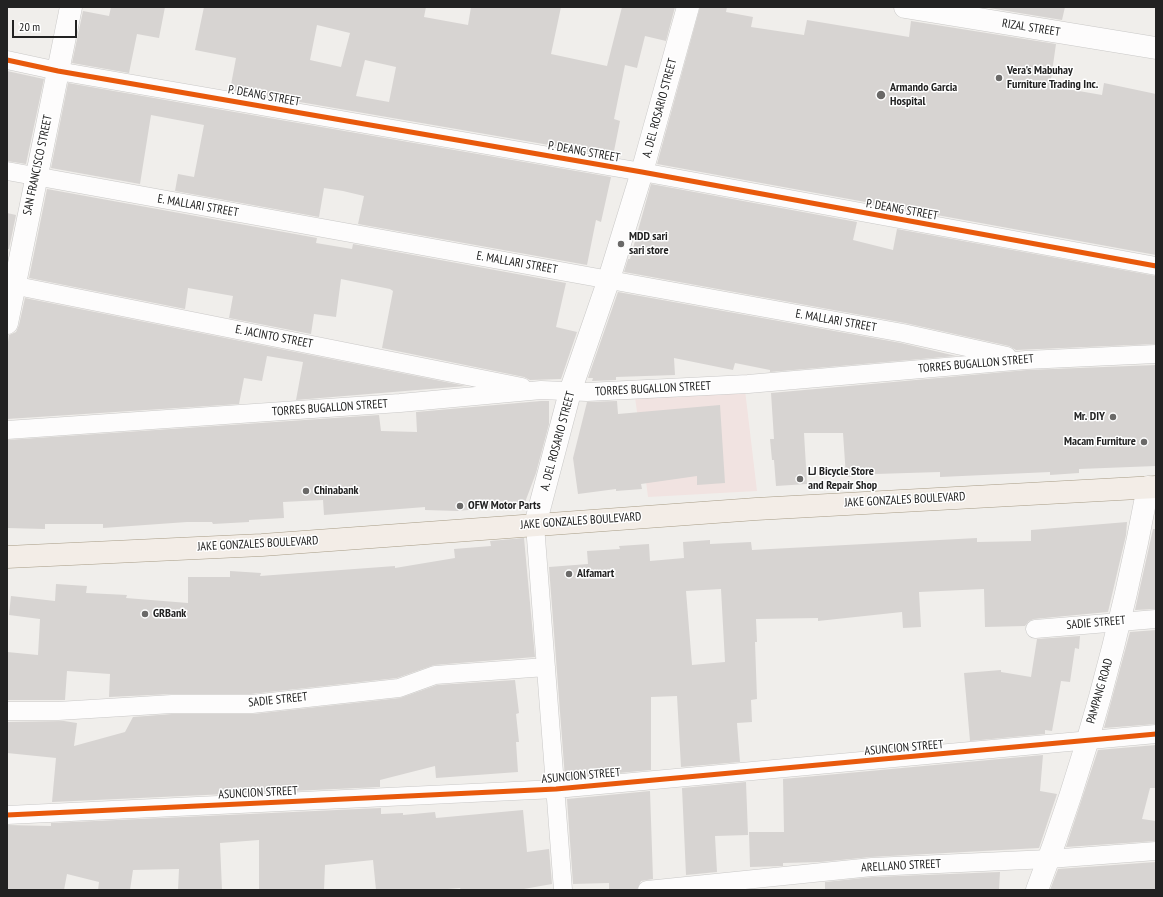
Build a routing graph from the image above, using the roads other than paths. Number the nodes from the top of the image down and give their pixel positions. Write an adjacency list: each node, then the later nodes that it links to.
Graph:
1 (71, 7): 6 (street, SAN FRANCISCO STREET)
2 (688, 7): 8 (street, A. DEL ROSARIO STREET)
3 (905, 7): 4 (street, RIZAL STREET)
4 (1156, 48)
5 (7, 60): 6 (street, P. DEANG STREET)
6 (58, 71): 8 (street, P. DEANG STREET); 9 (street, SAN FRANCISCO STREET)
7 (7, 171): 9 (street, E. MALLARI STREET)
8 (642, 172): 10 (street, P. DEANG STREET); 11 (street, A. DEL ROSARIO STREET)
9 (35, 177): 11 (street, E. MALLARI STREET); 12 (street, SAN FRANCISCO STREET)
10 (1156, 266)
11 (609, 279): 15 (street, E. MALLARI STREET); 17 (street, A. DEL ROSARIO STREET)
12 (11, 284): 13 (street, SAN FRANCISCO STREET); 16 (street, E. JACINTO STREET)
13 (7, 323)
14 (1156, 354): 15 (street, TORRES BUGALLON STREET)
15 (1026, 360): 17 (street, TORRES BUGALLON STREET)
16 (541, 390): 17 (street, TORRES BUGALLON STREET); 18 (street, TORRES BUGALLON STREET)
17 (570, 392): 20 (street, A. DEL ROSARIO STREET)
18 (7, 430)
19 (1152, 487): 20 (main road, JAKE GONZALES BOULEVARD); 23 (street, PAMPANG ROAD)
20 (535, 525): 21 (main road, JAKE GONZALES BOULEVARD); 25 (street, A. DEL ROSARIO STREET)
21 (7, 557)
22 (1156, 619): 23 (street, SADIE STREET)
23 (1120, 621): 24 (street, SADIE STREET); 28 (street, PAMPANG ROAD)
24 (1035, 629)
25 (546, 667): 26 (street, SADIE STREET); 29 (street, A. DEL ROSARIO STREET)
26 (7, 710)
27 (1156, 734): 28 (street, ASUNCION STREET)
28 (1086, 742): 29 (street, ASUNCION STREET); 32 (street, PAMPANG ROAD)
29 (556, 788): 30 (street, ASUNCION STREET); 33 (street, A. DEL ROSARIO STREET)
30 (7, 815)
31 (1156, 851): 32 (street, ARELLANO STREET)
32 (1049, 859): 34 (street, ARELLANO STREET); 35 (street, PAMPANG ROAD)
33 (563, 890)
34 (647, 890)
35 (1037, 890)

